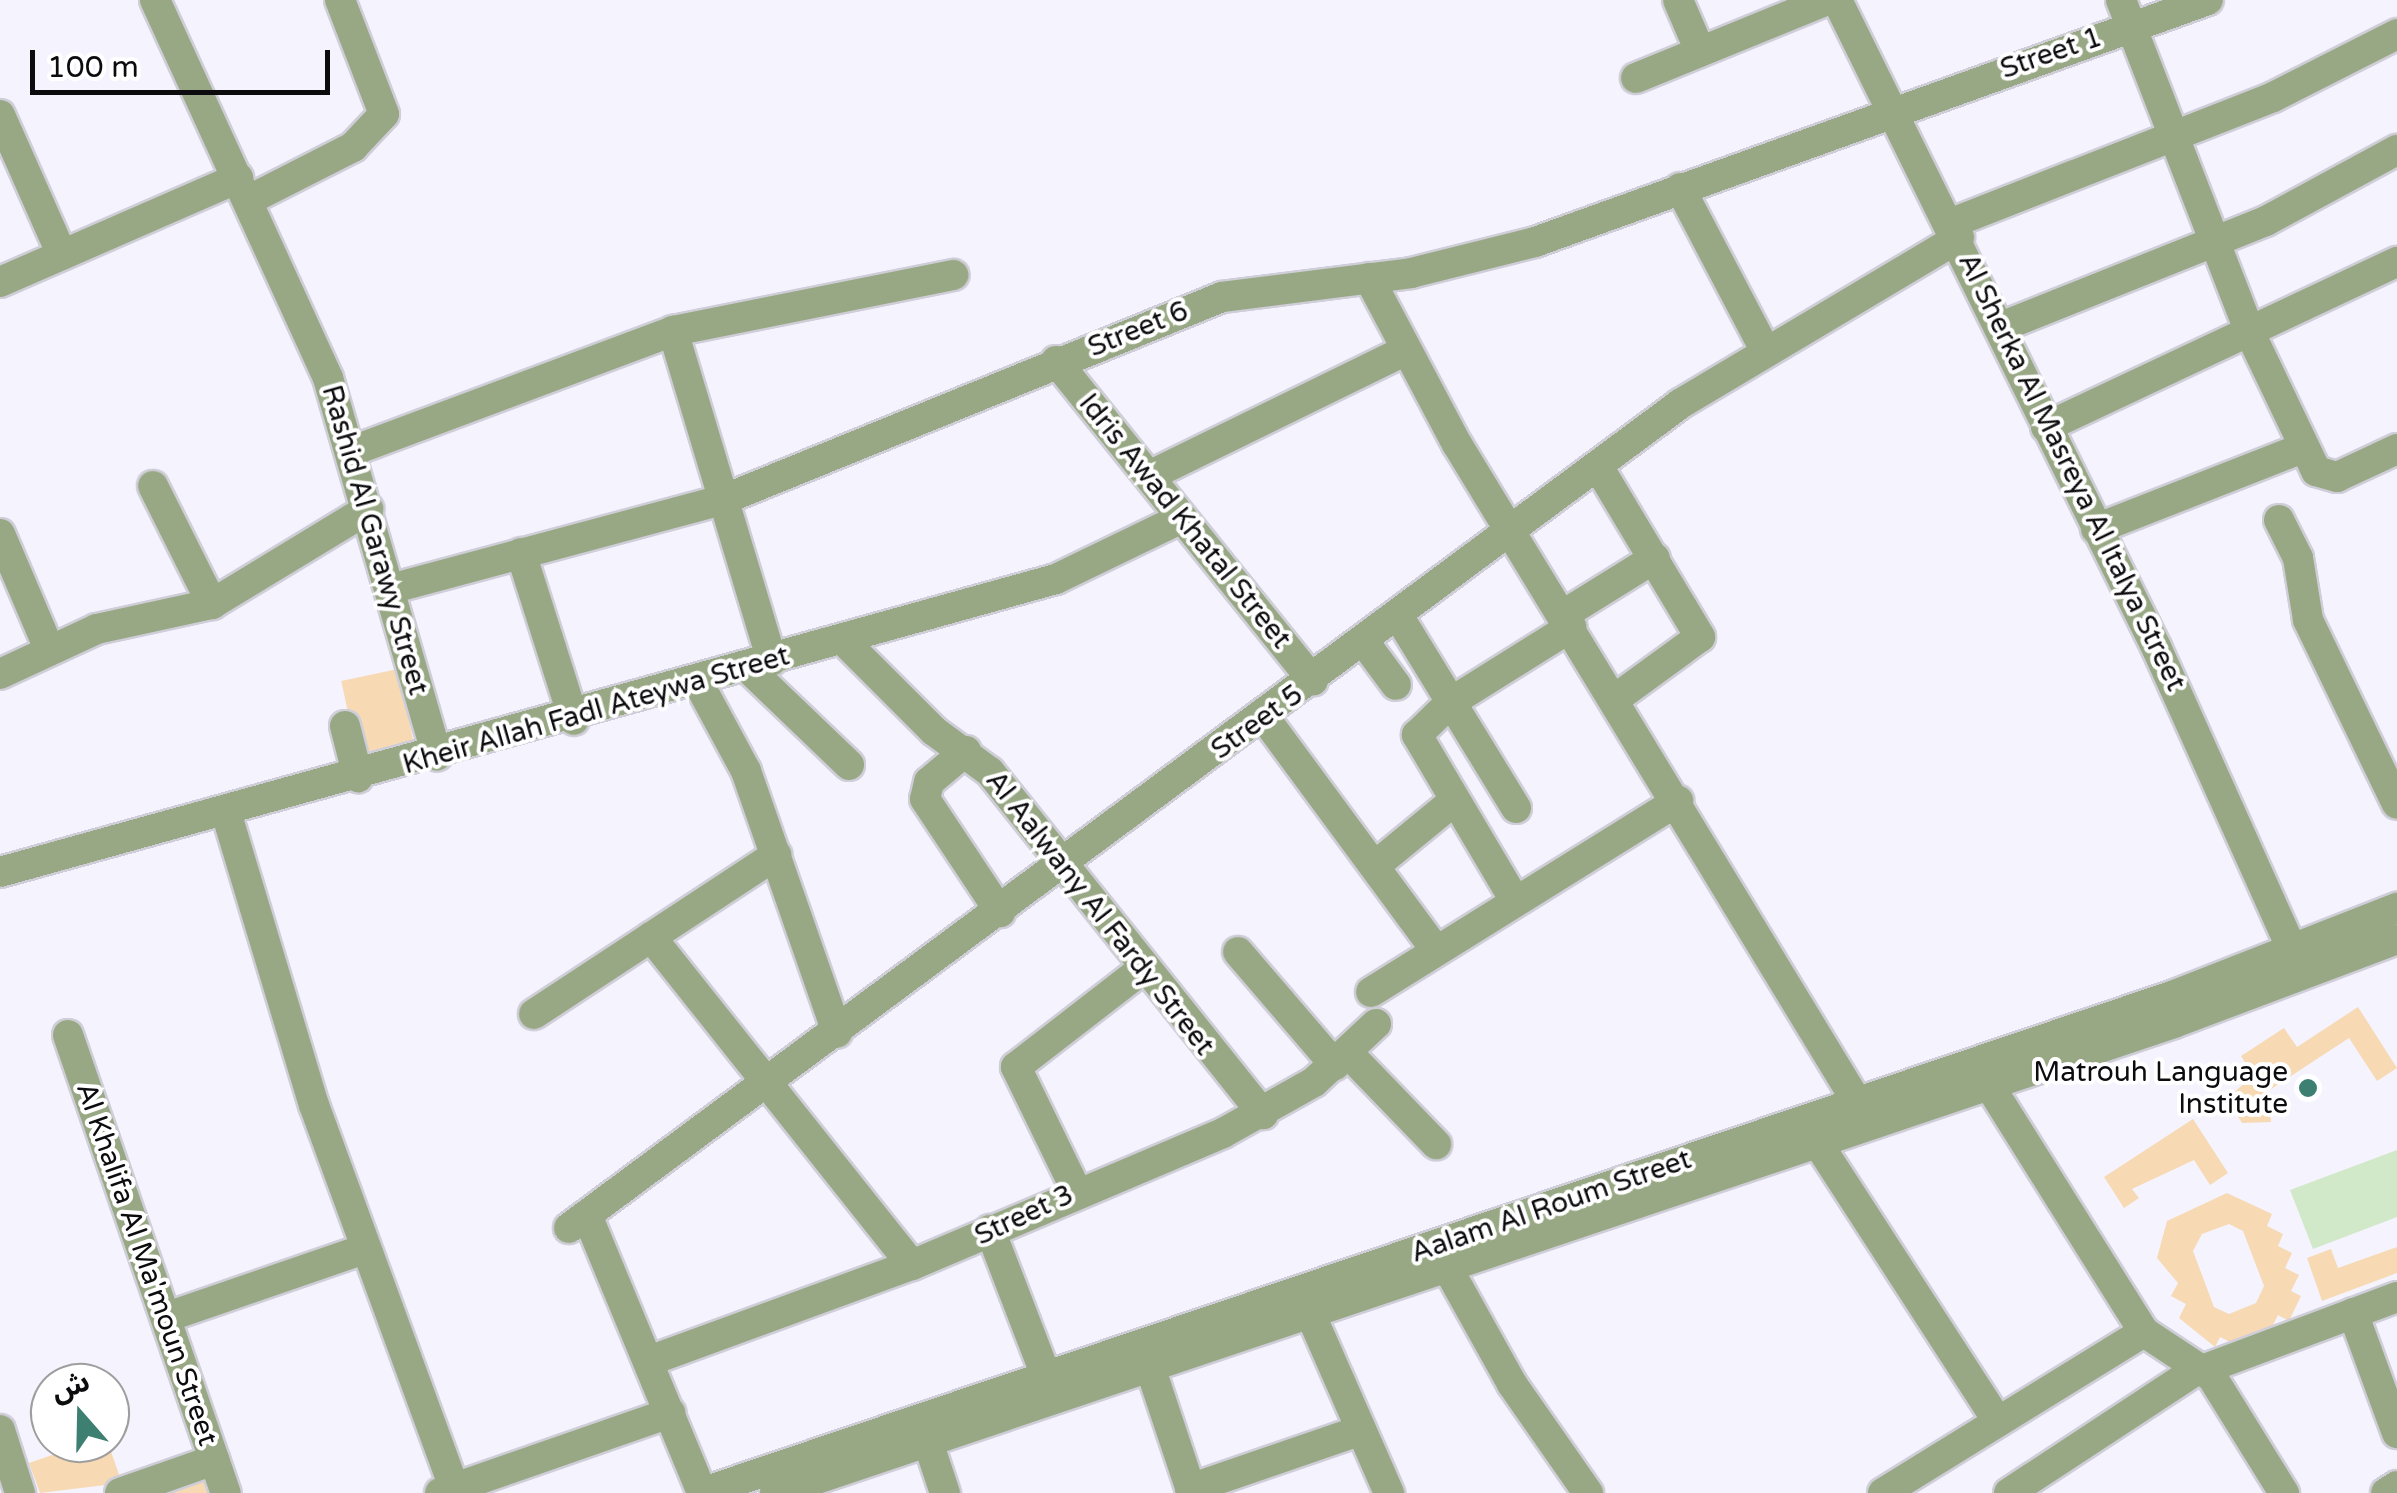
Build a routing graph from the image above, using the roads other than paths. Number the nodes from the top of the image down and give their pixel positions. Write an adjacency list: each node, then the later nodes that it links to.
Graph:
1 (155, 0): 16 (street, Rashid Al Garawy Street)
2 (340, 0): 16 (street)
3 (1678, 0): 9 (street)
4 (1827, 0): 9 (street)
5 (1838, 0): 11 (street, Al Sherka Al Masreya Al Italya Street)
6 (2208, 0): 7 (street, Street 1)
7 (2126, 13): 11 (street, Street 1); 13 (street)
8 (2397, 34): 13 (street, Street 5)
9 (1700, 52): 10 (street)
10 (1636, 78)
11 (1894, 106): 15 (street, Street 6); 17 (street, Al Sherka Al Masreya Al Italya Street)
12 (0, 115): 19 (street)
13 (2172, 136): 17 (street, Street 5); 18 (street)
14 (2397, 150): 18 (street)
15 (1680, 188): 22 (street, Street 6); 27 (street)
16 (244, 189): 19 (street); 33 (street, Rashid Al Garawy Street)
17 (1956, 231): 24 (street, Al Sherka Al Masreya Al Italya Street); 27 (street, Street 5)
18 (2214, 242): 24 (street); 26 (street)
19 (62, 255): 23 (street)
20 (2397, 262): 26 (street)
21 (953, 274): 25 (street)
22 (1369, 278): 28 (street); 29 (street, Street 6)
23 (0, 282)
24 (2001, 327): 30 (street, Al Sherka Al Masreya Al Italya Street)
25 (673, 331): 33 (street); 37 (street)
26 (2250, 333): 30 (street); 31 (street)
27 (1764, 348): 34 (street, Street 5)
28 (1406, 350): 35 (street); 43 (street)
29 (1056, 361): 35 (street, Idris Awad Khatal Street); 37 (street, Street 6)
30 (2046, 427): 41 (street, Al Sherka Al Masreya Al Italya Street)
31 (2303, 448): 32 (street); 41 (street)
32 (2397, 449)
33 (355, 450): 38 (street, Rashid Al Garawy Street)
34 (1599, 468): 43 (street, Street 5); 45 (street)
35 (1149, 476): 39 (street, Idris Awad Khatal Street)
36 (153, 486): 47 (street)
37 (724, 499): 44 (street, Street 6); 53 (street)
38 (368, 509): 46 (street, Rashid Al Garawy Street); 47 (street)
39 (1182, 518): 50 (street, Kheir Allah Fadl Ateywa Street); 55 (street, Idris Awad Khatal Street)
40 (2279, 520): 69 (street)
41 (2096, 529): 82 (street, Al Sherka Al Masreya Al Italya Street)
42 (0, 534): 52 (street)
43 (1512, 534): 48 (street, Street 5); 49 (street)
44 (521, 553): 46 (street, Street 6); 61 (street)
45 (1655, 558): 49 (street); 58 (street)
46 (390, 589): 64 (street, Rashid Al Garawy Street)
47 (212, 604): 52 (street)
48 (1399, 618): 51 (street, Street 5); 59 (street)
49 (1567, 621): 58 (street); 59 (street)
50 (842, 639): 53 (street, Kheir Allah Fadl Ateywa Street); 63 (street, Al Aalwany Al Fardy Street)
51 (1365, 642): 55 (street, Street 5); 57 (street)
52 (49, 649): 54 (street)
53 (760, 664): 56 (street, Kheir Allah Fadl Ateywa Street); 65 (street)
54 (0, 674)
55 (1313, 681): 60 (street, Street 5)
56 (699, 684): 61 (street, Kheir Allah Fadl Ateywa Street); 72 (street)
57 (1396, 686)
58 (1616, 699): 68 (street)
59 (1451, 702): 67 (street); 70 (street)
60 (1264, 717): 73 (street); 74 (street, Street 5)
61 (574, 720): 64 (street, Kheir Allah Fadl Ateywa Street)
62 (345, 726): 66 (street)
63 (966, 751): 74 (street, Al Aalwany Al Fardy Street); 78 (street)
64 (437, 756): 66 (street, Kheir Allah Fadl Ateywa Street)
65 (849, 765)
66 (358, 777): 71 (street, Kheir Allah Fadl Ateywa Street)
67 (1454, 801): 73 (street); 76 (street)
68 (1678, 801): 76 (street); 93 (street)
69 (2397, 804)
70 (1516, 808)
71 (226, 812): 75 (street, Kheir Allah Fadl Ateywa Street); 99 (street)
72 (776, 855): 79 (street); 88 (street)
73 (1376, 865): 81 (street)
74 (1058, 868): 78 (street, Street 5); 84 (street, Al Aalwany Al Fardy Street)
75 (0, 872)
76 (1514, 899): 81 (street)
77 (2397, 908): 82 (street, Aalam Al Roum Street)
78 (1000, 912): 88 (street, Street 5)
79 (652, 937): 86 (street); 92 (street)
80 (2397, 938): 91 (street, Aalam Al Roum Street)
81 (1436, 949): 85 (street)
82 (2292, 951): 93 (street, Aalam Al Roum Street)
83 (1238, 952): 90 (street)
84 (1140, 971): 94 (street, Al Aalwany Al Fardy Street); 97 (street)
85 (1371, 992)
86 (534, 1014)
87 (1376, 1024): 90 (street, Street 3)
88 (837, 1032): 92 (street, Street 5)
89 (68, 1035): 105 (street, Al Khalifa Al Ma'moun Street)
90 (1341, 1059): 94 (street, Street 3); 96 (street)
91 (1989, 1084): 95 (street, Aalam Al Roum Street); 106 (street)
92 (764, 1087): 100 (street); 107 (street, Street 5)
93 (1857, 1102): 103 (street, Aalam Al Roum Street)
94 (1263, 1114): 97 (street, Street 3)
95 (1817, 1142): 101 (street, Aalam Al Roum Street); 113 (street)
96 (1436, 1144)
97 (1076, 1190): 98 (street, Street 3)
98 (990, 1230): 100 (street, Street 3); 110 (street)
99 (365, 1249): 105 (street); 120 (street)
100 (912, 1265): 107 (street, Street 3)
101 (1447, 1267): 103 (street, Aalam Al Roum Street); 129 (street)
102 (2397, 1296): 104 (street)
103 (1296, 1309): 108 (street, Aalam Al Roum Street); 110 (street, Aalam Al Roum Street); 115 (street)
104 (2352, 1313): 109 (street); 111 (street)
105 (167, 1317): 118 (street, Al Khalifa Al Ma'moun Street)
106 (2144, 1332): 109 (street); 113 (street)
107 (648, 1362): 112 (street)
108 (1150, 1367): 117 (street, Aalam Al Roum Street); 121 (street)
109 (2200, 1369): 131 (street); 132 (street)
110 (1046, 1376): 125 (street, Aalam Al Roum Street)
111 (2387, 1377): 116 (street)
112 (670, 1413): 120 (street); 125 (street)
113 (1998, 1422): 130 (street)
114 (0, 1430): 122 (street)
115 (1356, 1432): 121 (street); 128 (street)
116 (2397, 1433)
117 (928, 1442): 126 (street, Aalam Al Roum Street); 127 (street)
118 (214, 1460): 123 (street); 124 (street, Al Khalifa Al Ma'moun Street)
119 (2397, 1486): 133 (street)
120 (450, 1491)
121 (1191, 1491)
122 (20, 1493)
123 (120, 1493)
124 (226, 1493)
125 (702, 1493)
126 (775, 1493)
127 (944, 1493)
128 (1389, 1493)
129 (1588, 1493)
130 (1883, 1493)
131 (2010, 1493)
132 (2284, 1493)
133 (2386, 1493)

